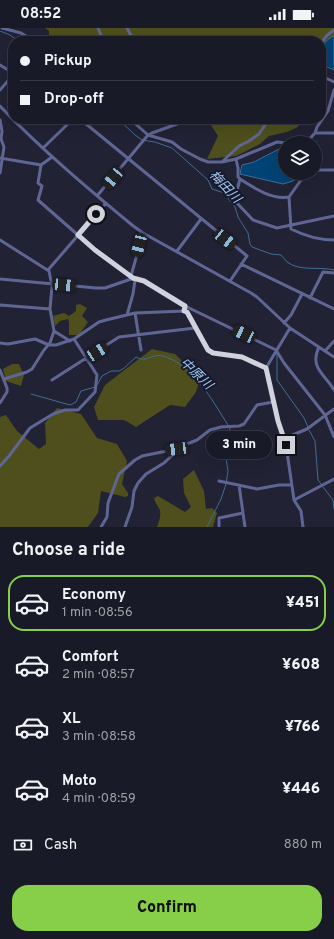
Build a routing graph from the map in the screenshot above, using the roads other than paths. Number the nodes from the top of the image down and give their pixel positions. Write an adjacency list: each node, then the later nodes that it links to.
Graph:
1 (2, 28): 3 (street)
2 (334, 30): 4 (street)
3 (26, 36)
4 (326, 36)
5 (0, 64): 6 (street)
6 (8, 70)
7 (8, 80): 8 (street)
8 (0, 90)
9 (334, 90): 11 (street)
10 (0, 106): 12 (street)
11 (326, 114)
12 (8, 115)
13 (0, 120): 28 (street)
14 (16, 124): 26 (street)
15 (68, 124): 26 (street)
16 (86, 124): 29 (street)
17 (136, 124): 23 (street)
18 (177, 124): 23 (street)
19 (266, 124): 31 (street)
20 (319, 124): 21 (street)
21 (315, 133): 22 (street); 24 (street)
22 (334, 133)
23 (148, 135): 29 (street); 31 (street)
24 (312, 136)
25 (278, 142): 30 (street)
26 (43, 148): 27 (street)
27 (52, 156): 32 (street); 38 (street)
28 (1, 158): 32 (street); 35 (street)
29 (128, 159): 38 (street); 42 (street)
30 (236, 159): 31 (street); 36 (street)
31 (222, 162)
32 (41, 165): 45 (street)
33 (322, 170): 34 (street)
34 (334, 170)
35 (0, 173)
36 (240, 179): 39 (street); 43 (street)
37 (301, 180): 39 (street)
38 (97, 196): 40 (street)
39 (289, 197): 43 (street)
40 (106, 203): 44 (street); 45 (street)
41 (334, 216): 43 (street)
42 (201, 219): 48 (street); 49 (street)
43 (291, 225): 47 (street)
44 (142, 233): 48 (street); 52 (street)
45 (78, 235): 50 (street); 52 (street)
46 (0, 240): 50 (street)
47 (334, 240)
48 (177, 251): 54 (street)
49 (241, 264): 54 (street); 56 (street)
50 (48, 270): 55 (street)
51 (334, 273): 57 (street)
52 (131, 278): 55 (street); 59 (street); 64 (street)
53 (0, 279): 55 (street)
54 (230, 281): 65 (street)
55 (51, 283): 60 (street)
56 (302, 294): 57 (street); 65 (street)
57 (310, 298): 61 (street)
58 (0, 305): 60 (street)
59 (185, 306): 62 (street); 76 (street)
60 (50, 309): 68 (street)
61 (334, 309)
62 (184, 311): 63 (street); 66 (street)
63 (135, 313): 64 (street); 69 (street)
64 (127, 315): 70 (street)
65 (284, 323): 67 (street)
66 (195, 328): 69 (street); 80 (street)
67 (290, 328): 74 (street); 76 (street)
68 (54, 331): 70 (street); 73 (street)
69 (138, 335): 75 (street); 79 (street)
70 (72, 340): 73 (street); 79 (street)
71 (334, 342): 77 (street)
72 (0, 343): 73 (street)
73 (49, 345): 82 (street)
74 (319, 347): 77 (street); 84 (street)
75 (141, 350)
76 (276, 350): 80 (street); 88 (street)
77 (325, 351): 78 (street)
78 (334, 357)
79 (86, 359): 83 (street); 92 (street)
80 (266, 368): 85 (street)
81 (0, 370): 82 (street)
82 (4, 379): 86 (street)
83 (52, 380)
84 (334, 390)
85 (273, 402): 90 (street); 91 (street)
86 (0, 403)
87 (334, 409): 88 (street)
88 (325, 415): 89 (street); 90 (street)
89 (334, 436)
90 (283, 439): 96 (street)
91 (177, 449): 99 (street); 100 (street)
92 (0, 466)
93 (334, 479): 97 (street)
94 (219, 481): 95 (street)
95 (239, 485): 96 (street); 98 (street)
96 (291, 485): 97 (street)
97 (294, 500): 103 (street)
98 (243, 513): 101 (street); 102 (street)
99 (102, 527)
100 (126, 527)
101 (219, 527)
102 (245, 527)
103 (303, 527)

